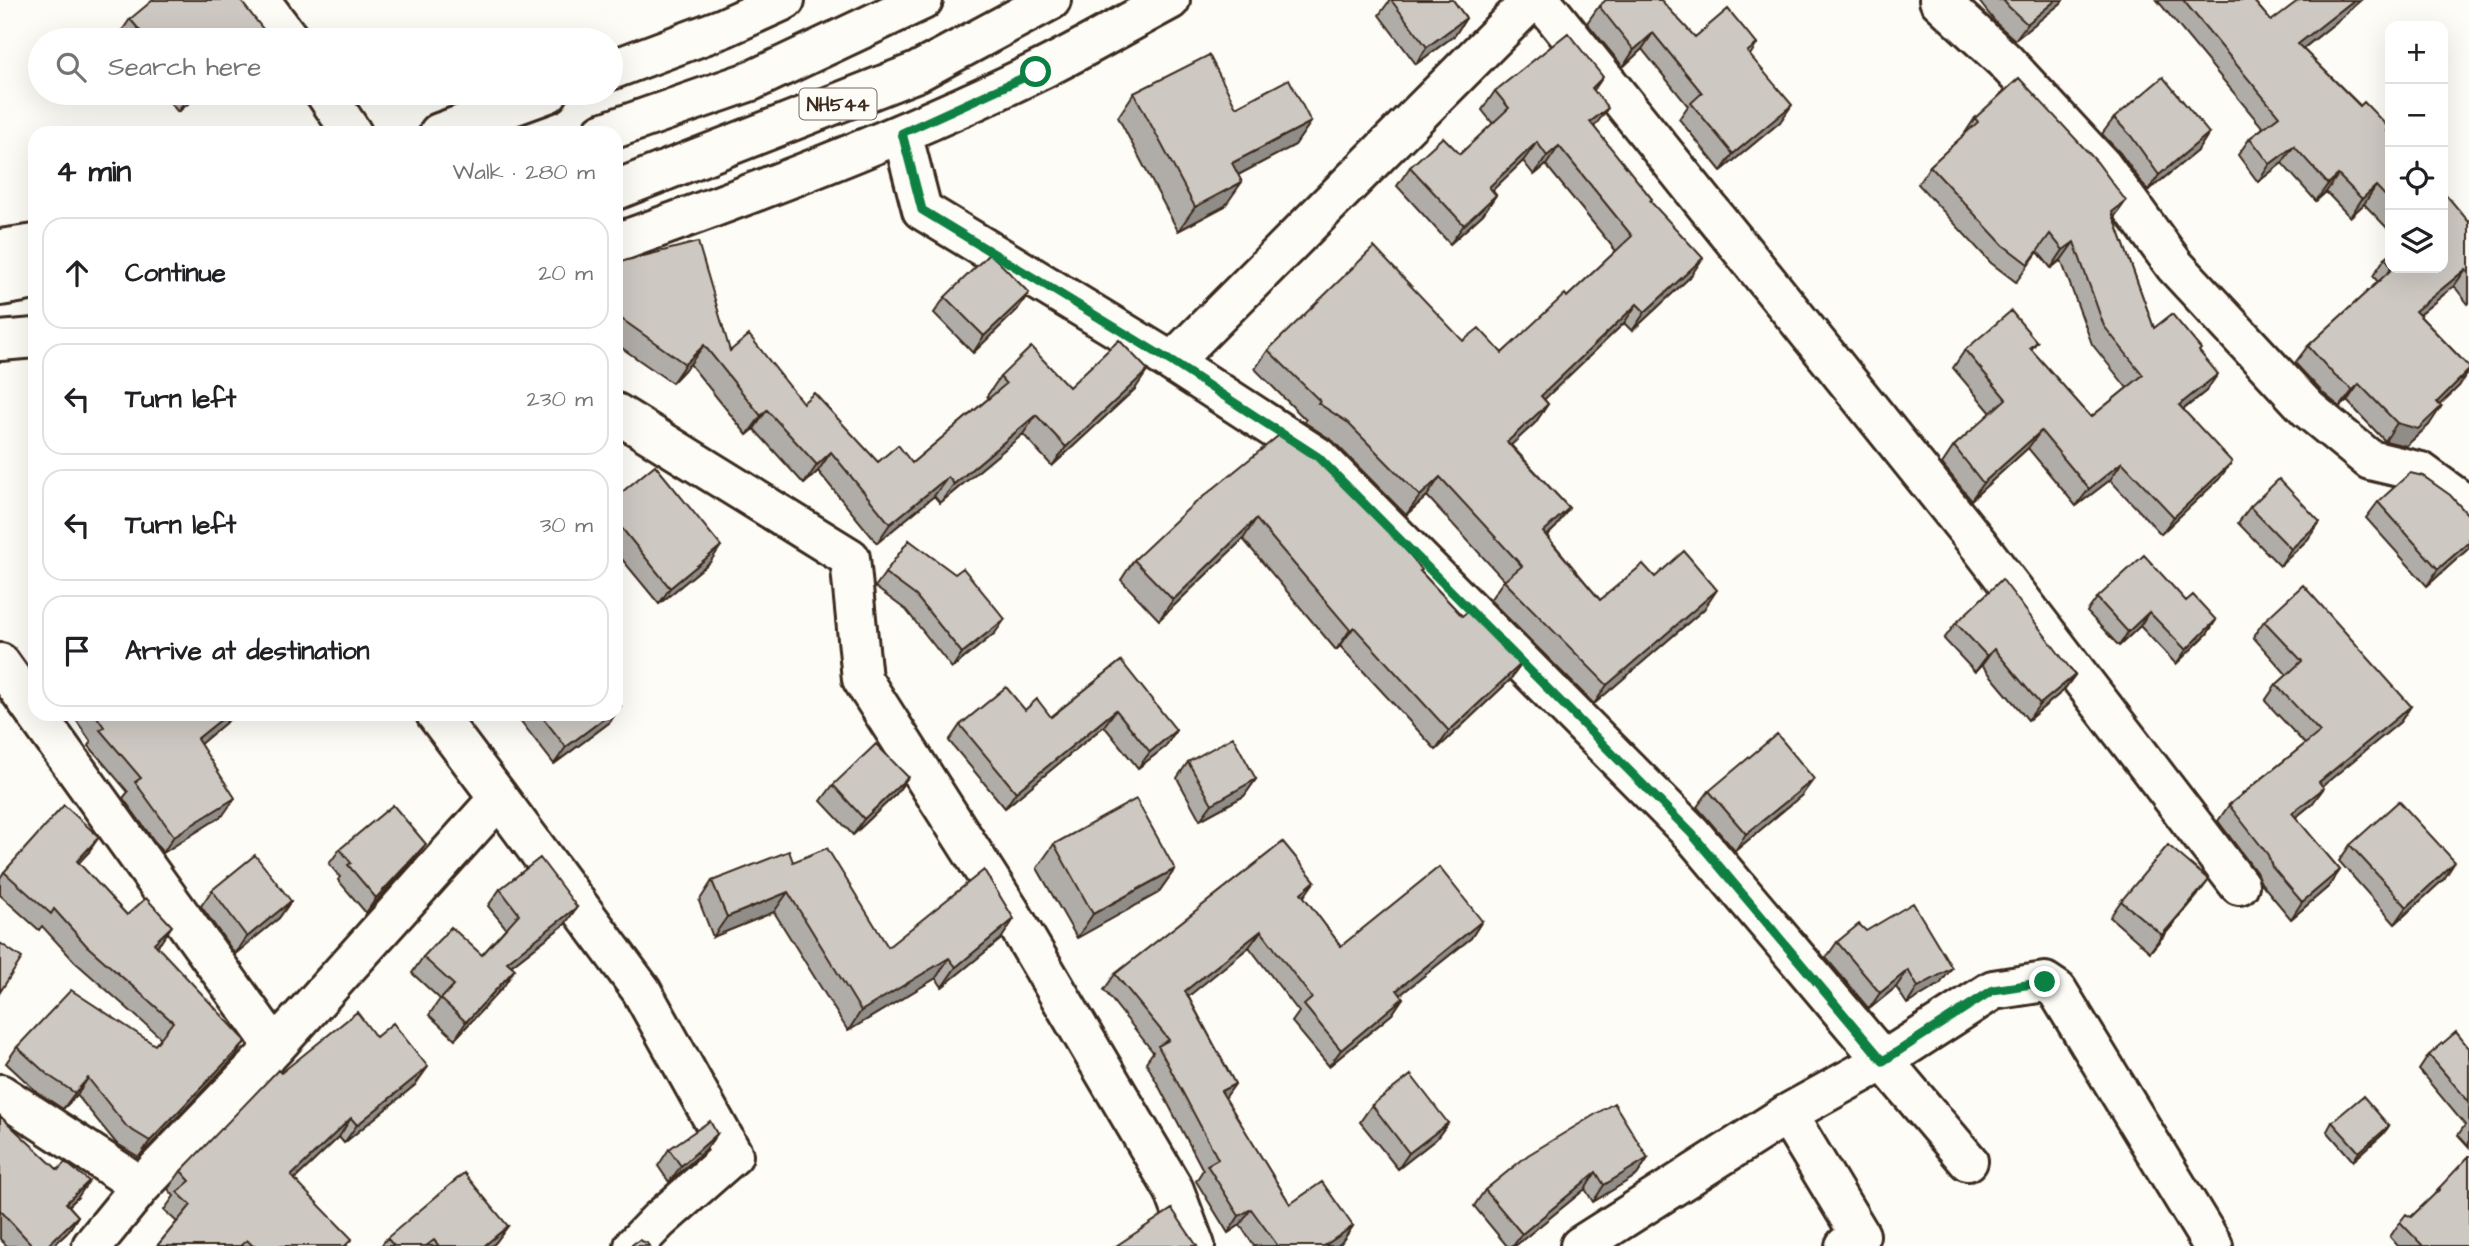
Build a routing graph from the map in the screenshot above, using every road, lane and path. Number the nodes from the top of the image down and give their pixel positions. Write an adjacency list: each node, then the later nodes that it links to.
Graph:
1 (260, 0): 9 (main road)
2 (923, 0): 15 (main road, NH544)
3 (1051, 0): 17 (main road, NH544)
4 (1170, 0): 16 (main road)
5 (1532, 0): 25 (main road)
6 (1541, 0): 33 (main road)
7 (1939, 0): 27 (main road)
8 (779, 1): 10 (main road)
9 (281, 28)
10 (623, 66)
11 (333, 105): 13 (main road)
12 (515, 105): 14 (main road)
13 (347, 126)
14 (458, 126)
15 (622, 126)
16 (902, 133): 18 (main road); 25 (main road)
17 (623, 187)
18 (623, 240)
19 (28, 245): 20 (main road)
20 (0, 249)
21 (28, 281): 22 (main road)
22 (0, 286)
23 (28, 339): 24 (main road)
24 (0, 341)
25 (1172, 362): 35 (main road)
26 (624, 428): 42 (main road)
27 (2469, 507)
28 (0, 663): 29 (main road)
29 (28, 702)
30 (42, 721): 34 (main road)
31 (441, 721): 32 (main road)
32 (499, 799): 34 (main road); 41 (main road)
33 (2239, 885)
34 (275, 1047): 39 (main road)
35 (1883, 1061): 37 (main road); 38 (main road); 45 (main road)
36 (0, 1094): 39 (main road)
37 (1787, 1114): 43 (main road); 44 (main road)
38 (1968, 1161)
39 (141, 1186): 40 (main road)
40 (92, 1246)
41 (634, 1246)
42 (1195, 1246)
43 (1580, 1246)
44 (1845, 1246)
45 (2213, 1246)

